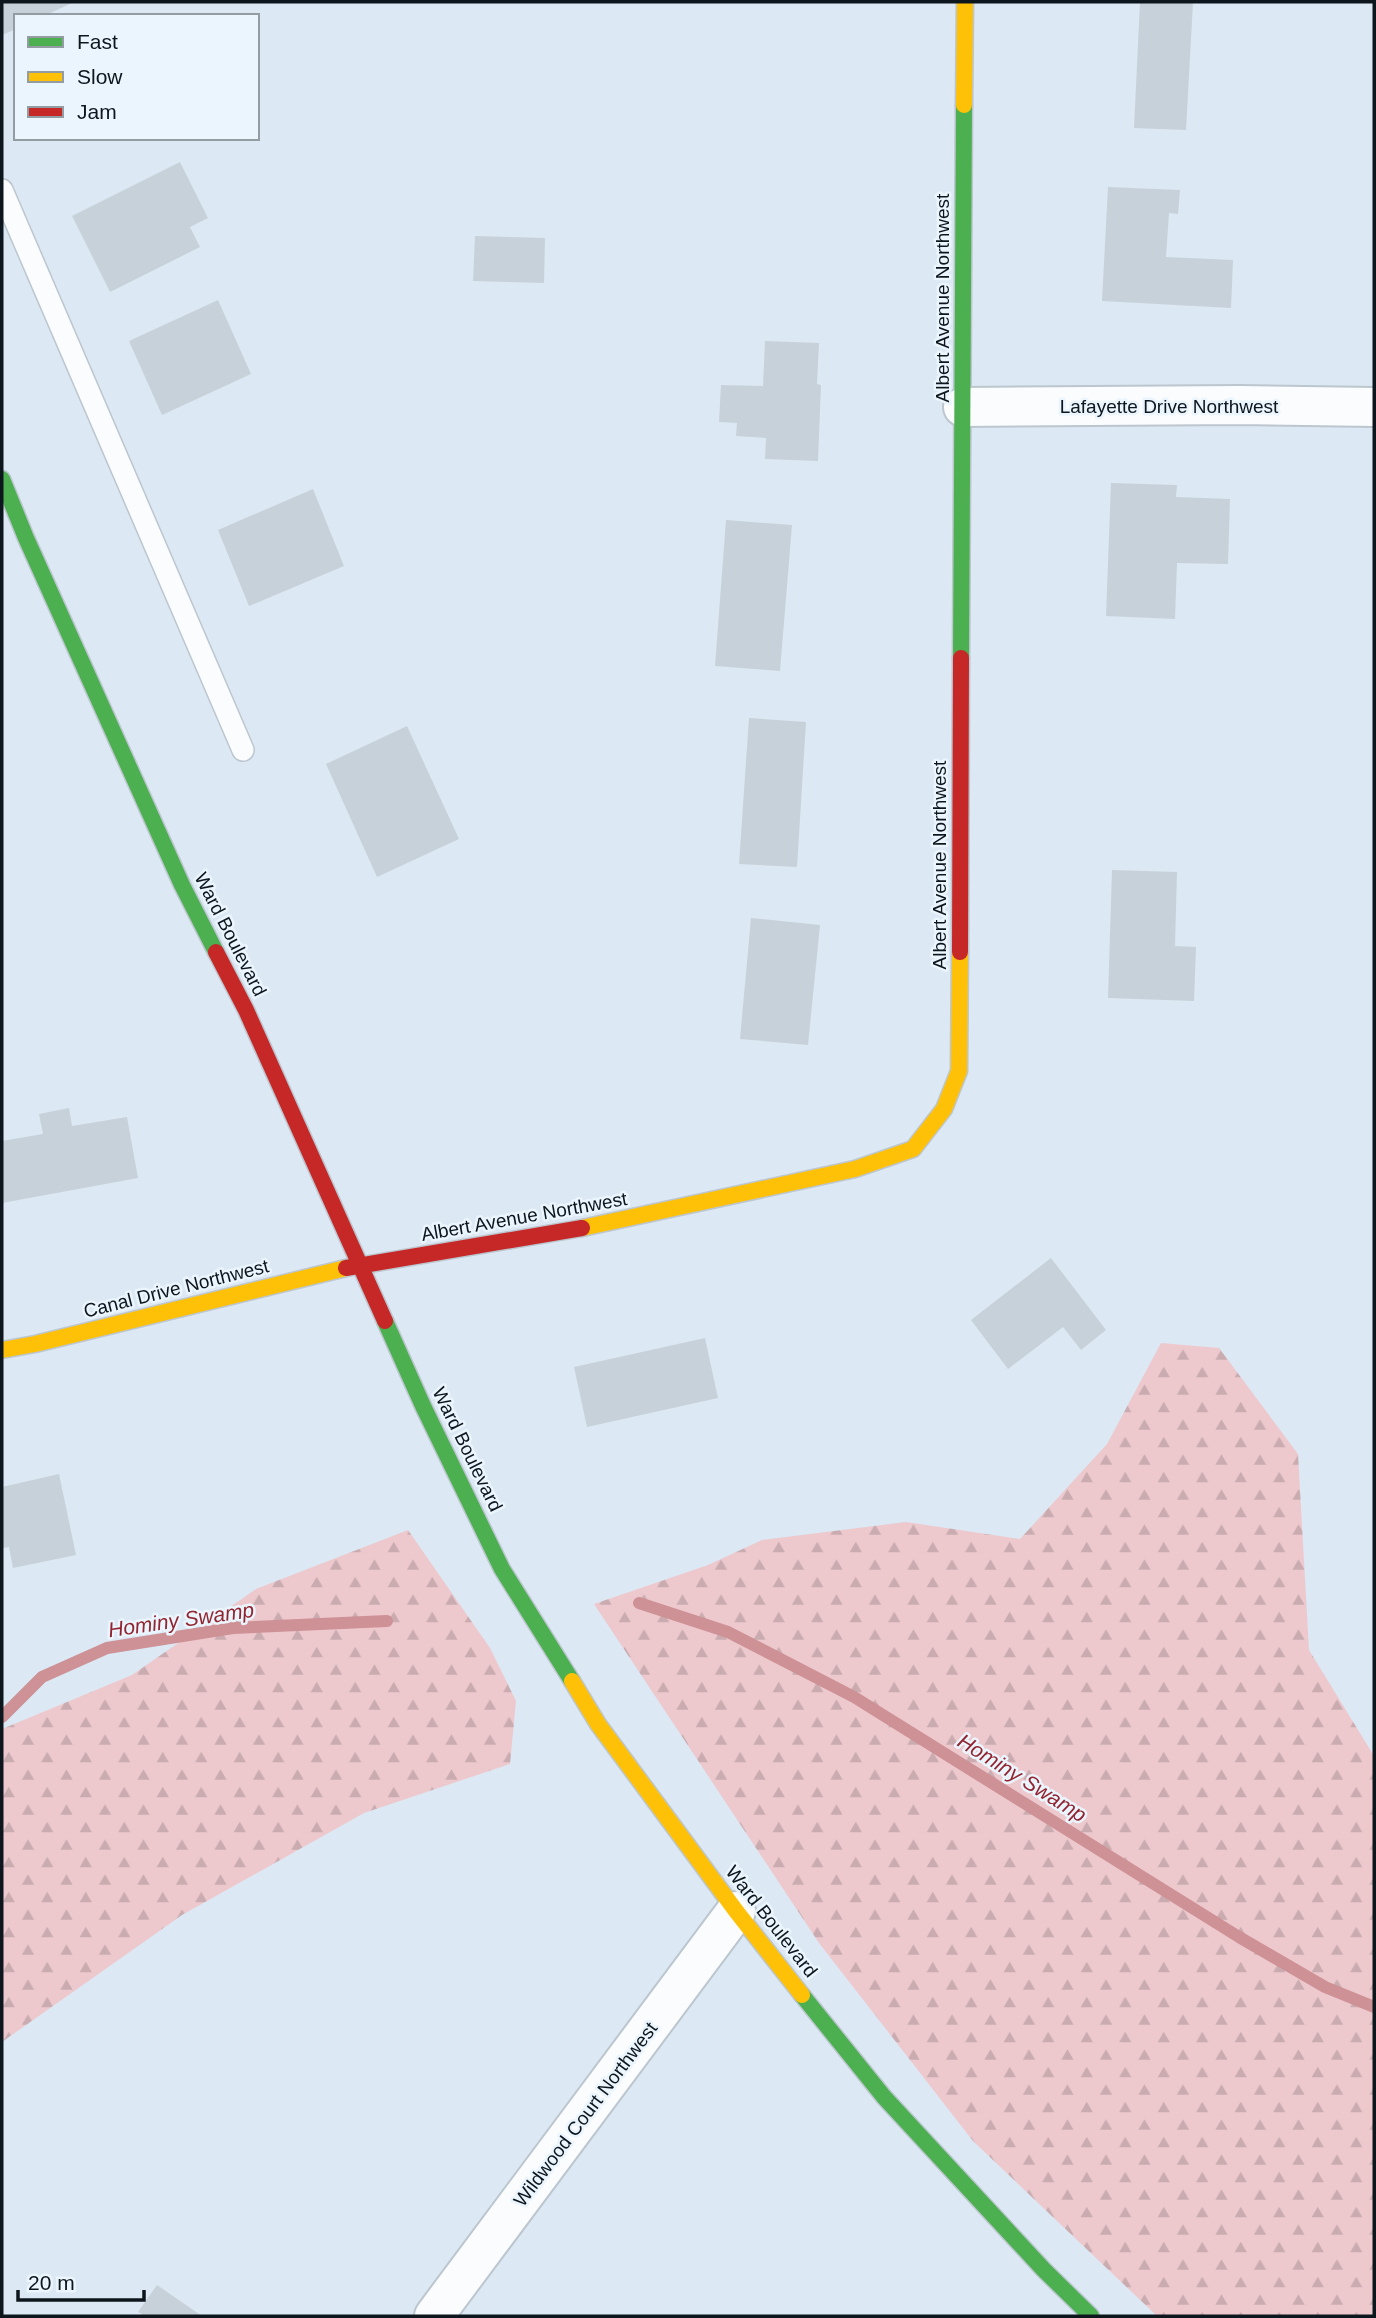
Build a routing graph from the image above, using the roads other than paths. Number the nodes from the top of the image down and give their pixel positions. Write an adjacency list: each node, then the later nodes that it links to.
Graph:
1 (965, 2): 3 (main road, Albert Avenue Northwest)
2 (2, 190): 6 (lane)
3 (963, 407): 4 (street, Lafayette Drive Northwest); 7 (main road, Albert Avenue Northwest)
4 (1374, 407)
5 (2, 479): 7 (main road, Ward Boulevard)
6 (243, 750)
7 (359, 1265): 8 (main road, Canal Drive Northwest); 9 (main road, Ward Boulevard)
8 (2, 1350)
9 (736, 1911): 10 (street, Wildwood Court Northwest); 11 (main road, Ward Boulevard)
10 (434, 2316)
11 (1091, 2316)

